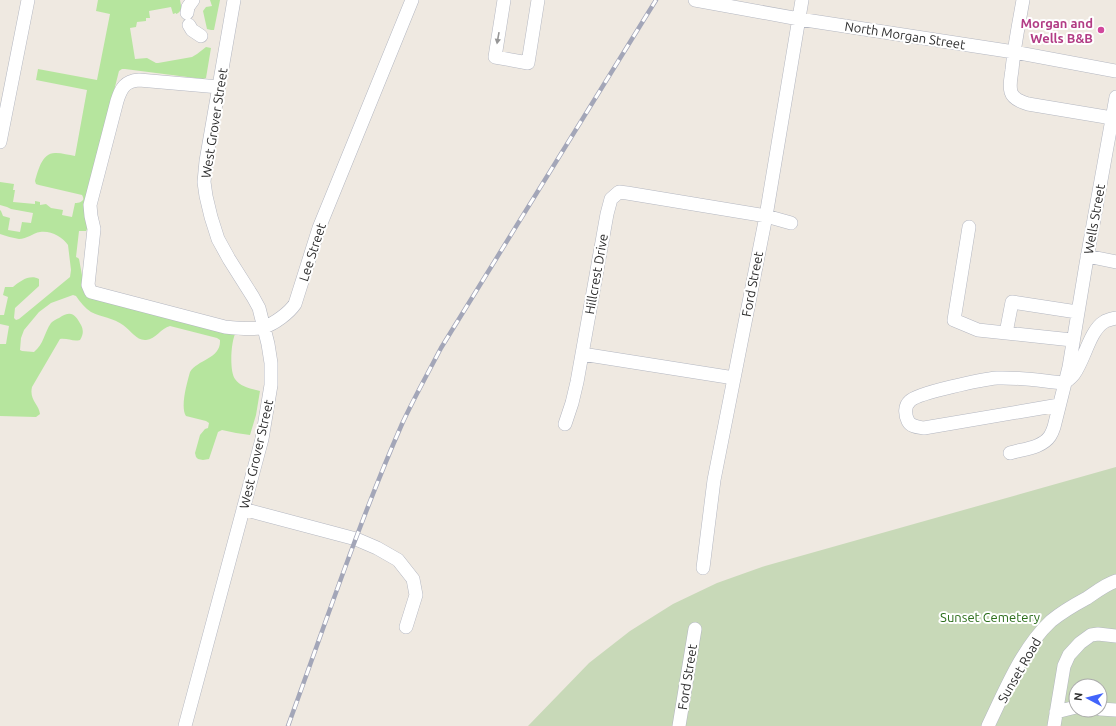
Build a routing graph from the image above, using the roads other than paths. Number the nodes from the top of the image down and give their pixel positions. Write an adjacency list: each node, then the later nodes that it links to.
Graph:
1 (28, 0): 18 (street)
2 (193, 0): 12 (street)
3 (234, 0): 15 (street, West Grover Street)
4 (412, 0): 26 (street, Lee Street)
5 (504, 0): 6 (street, one-way to 6)
6 (538, 0)
7 (695, 0): 10 (street, North Morgan Street)
8 (802, 0): 11 (street, Ford Street)
9 (1023, 0): 13 (street)
10 (716, 2): 11 (street, North Morgan Street)
11 (799, 19): 13 (street, North Morgan Street); 19 (street, Ford Street)
12 (201, 36)
13 (1014, 52): 14 (street, North Morgan Street); 17 (street)
14 (1116, 71)
15 (219, 87): 26 (street, West Grover Street); 26 (street, Lee Street)
16 (1116, 97): 17 (street, Wells Street)
17 (1112, 118): 22 (street, Wells Street)
18 (0, 142)
19 (766, 216): 20 (street); 29 (street, Hillcrest Drive); 30 (street, Ford Street)
20 (790, 223)
21 (969, 226): 27 (street)
22 (1087, 256): 23 (street); 24 (street, Wells Street)
23 (1116, 262)
24 (1077, 312): 27 (street); 28 (street, Wells Street)
25 (1116, 318): 31 (street)
26 (264, 327): 35 (street, West Grover Street)
27 (1006, 333): 28 (street)
28 (1072, 340): 31 (street, Wells Street)
29 (582, 354): 30 (street); 33 (street)
30 (734, 378): 36 (street, Ford Street)
31 (1064, 383): 32 (street, Wells Street); 32 (street)
32 (1059, 405): 34 (street, Wells Street)
33 (565, 424)
34 (1010, 453)
35 (243, 509): 38 (street); 43 (street, West Grover Street)
36 (703, 568)
37 (1116, 581): 45 (street, Sunset Road)
38 (406, 627)
39 (695, 629): 44 (street, Ford Street)
40 (1116, 636): 42 (street)
41 (1068, 709): 42 (street)
42 (1056, 712): 46 (street)
43 (185, 726)
44 (679, 726)
45 (988, 726)
46 (1054, 726)

